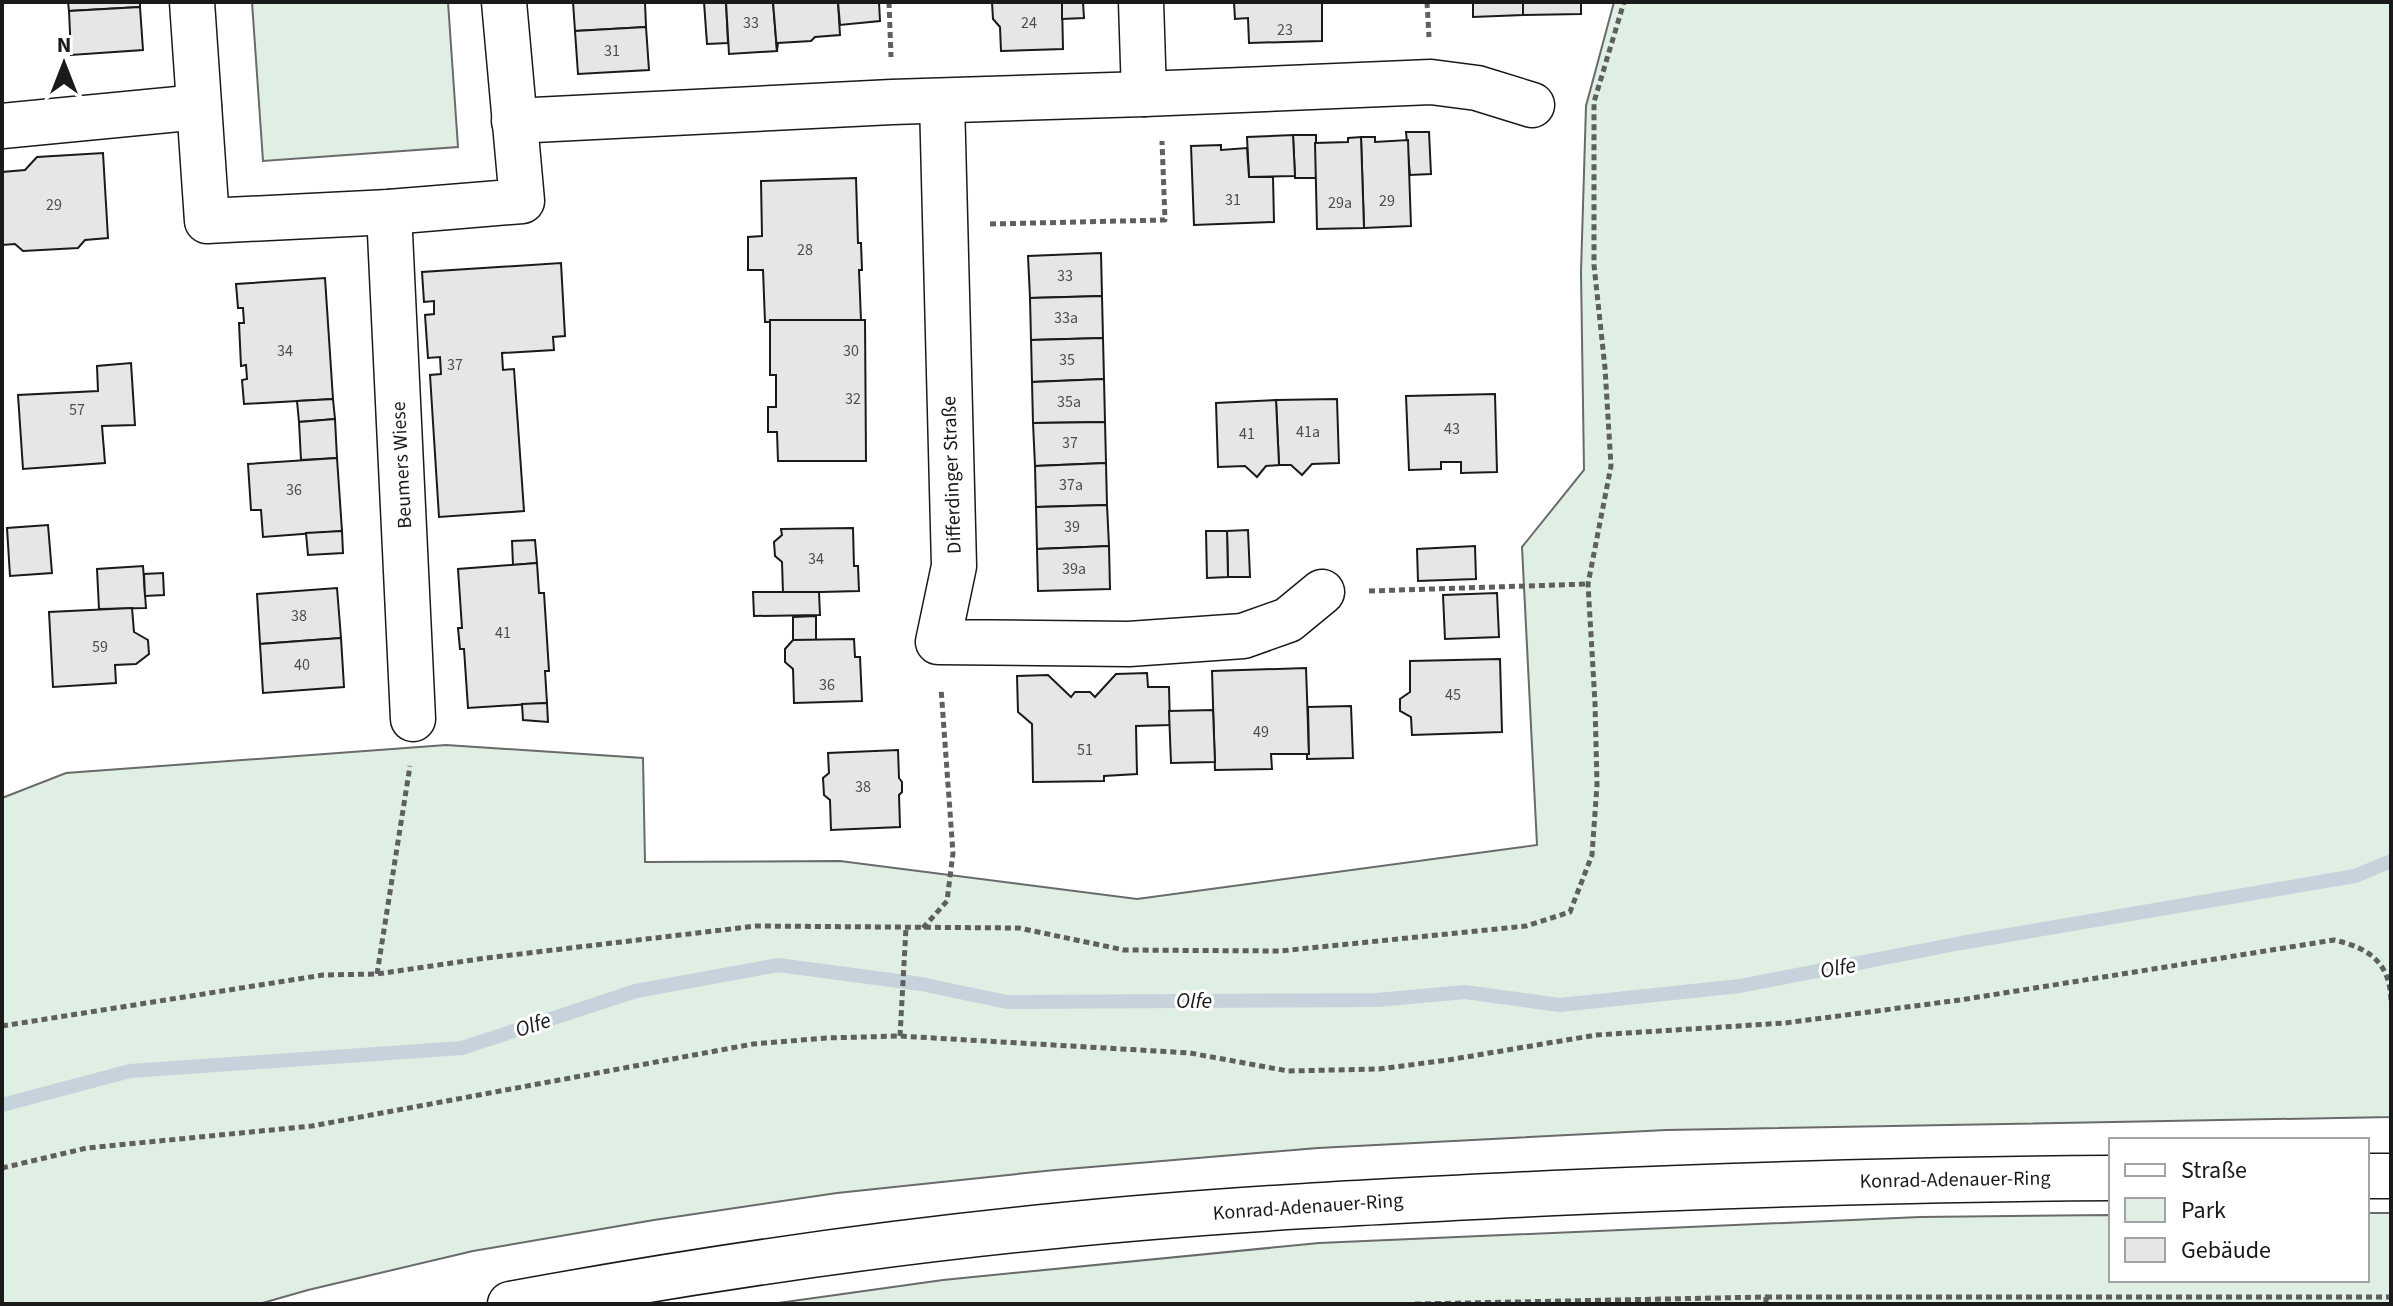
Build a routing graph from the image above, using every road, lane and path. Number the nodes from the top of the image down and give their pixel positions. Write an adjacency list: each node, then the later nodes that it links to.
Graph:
1 (192, 2): 8 (street)
2 (504, 2): 9 (street)
3 (1141, 2): 5 (street)
4 (1624, 2): 13 (path)
5 (1152, 94): 6 (street); 7 (street); 12 (path)
6 (942, 101): 9 (street); 12 (street, Differdinger Straße)
7 (1532, 105)
8 (199, 107): 10 (street); 11 (street)
9 (514, 121): 11 (street)
10 (2, 126)
11 (389, 212): 16 (street, Beumers Wiese)
12 (945, 225): 15 (street, Differdinger Straße)
13 (1588, 584): 14 (path); 18 (path)
14 (1322, 592): 15 (street)
15 (938, 642): 18 (path)
16 (413, 719): 19 (path)
17 (906, 928): 18 (path); 19 (path); 22 (path)
18 (922, 928)
19 (377, 974): 21 (path)
20 (2391, 1001): 22 (path)
21 (2, 1026)
22 (900, 1036): 23 (path)
23 (2, 1168)
24 (2369, 1176): 25 (street)
25 (2391, 1176)
26 (2109, 1178): 30 (street, Konrad-Adenauer-Ring)
27 (2391, 1297): 29 (path)
28 (1683, 1301): 29 (path); 31 (path)
29 (1766, 1301)
30 (510, 1304)
31 (1415, 1304)

